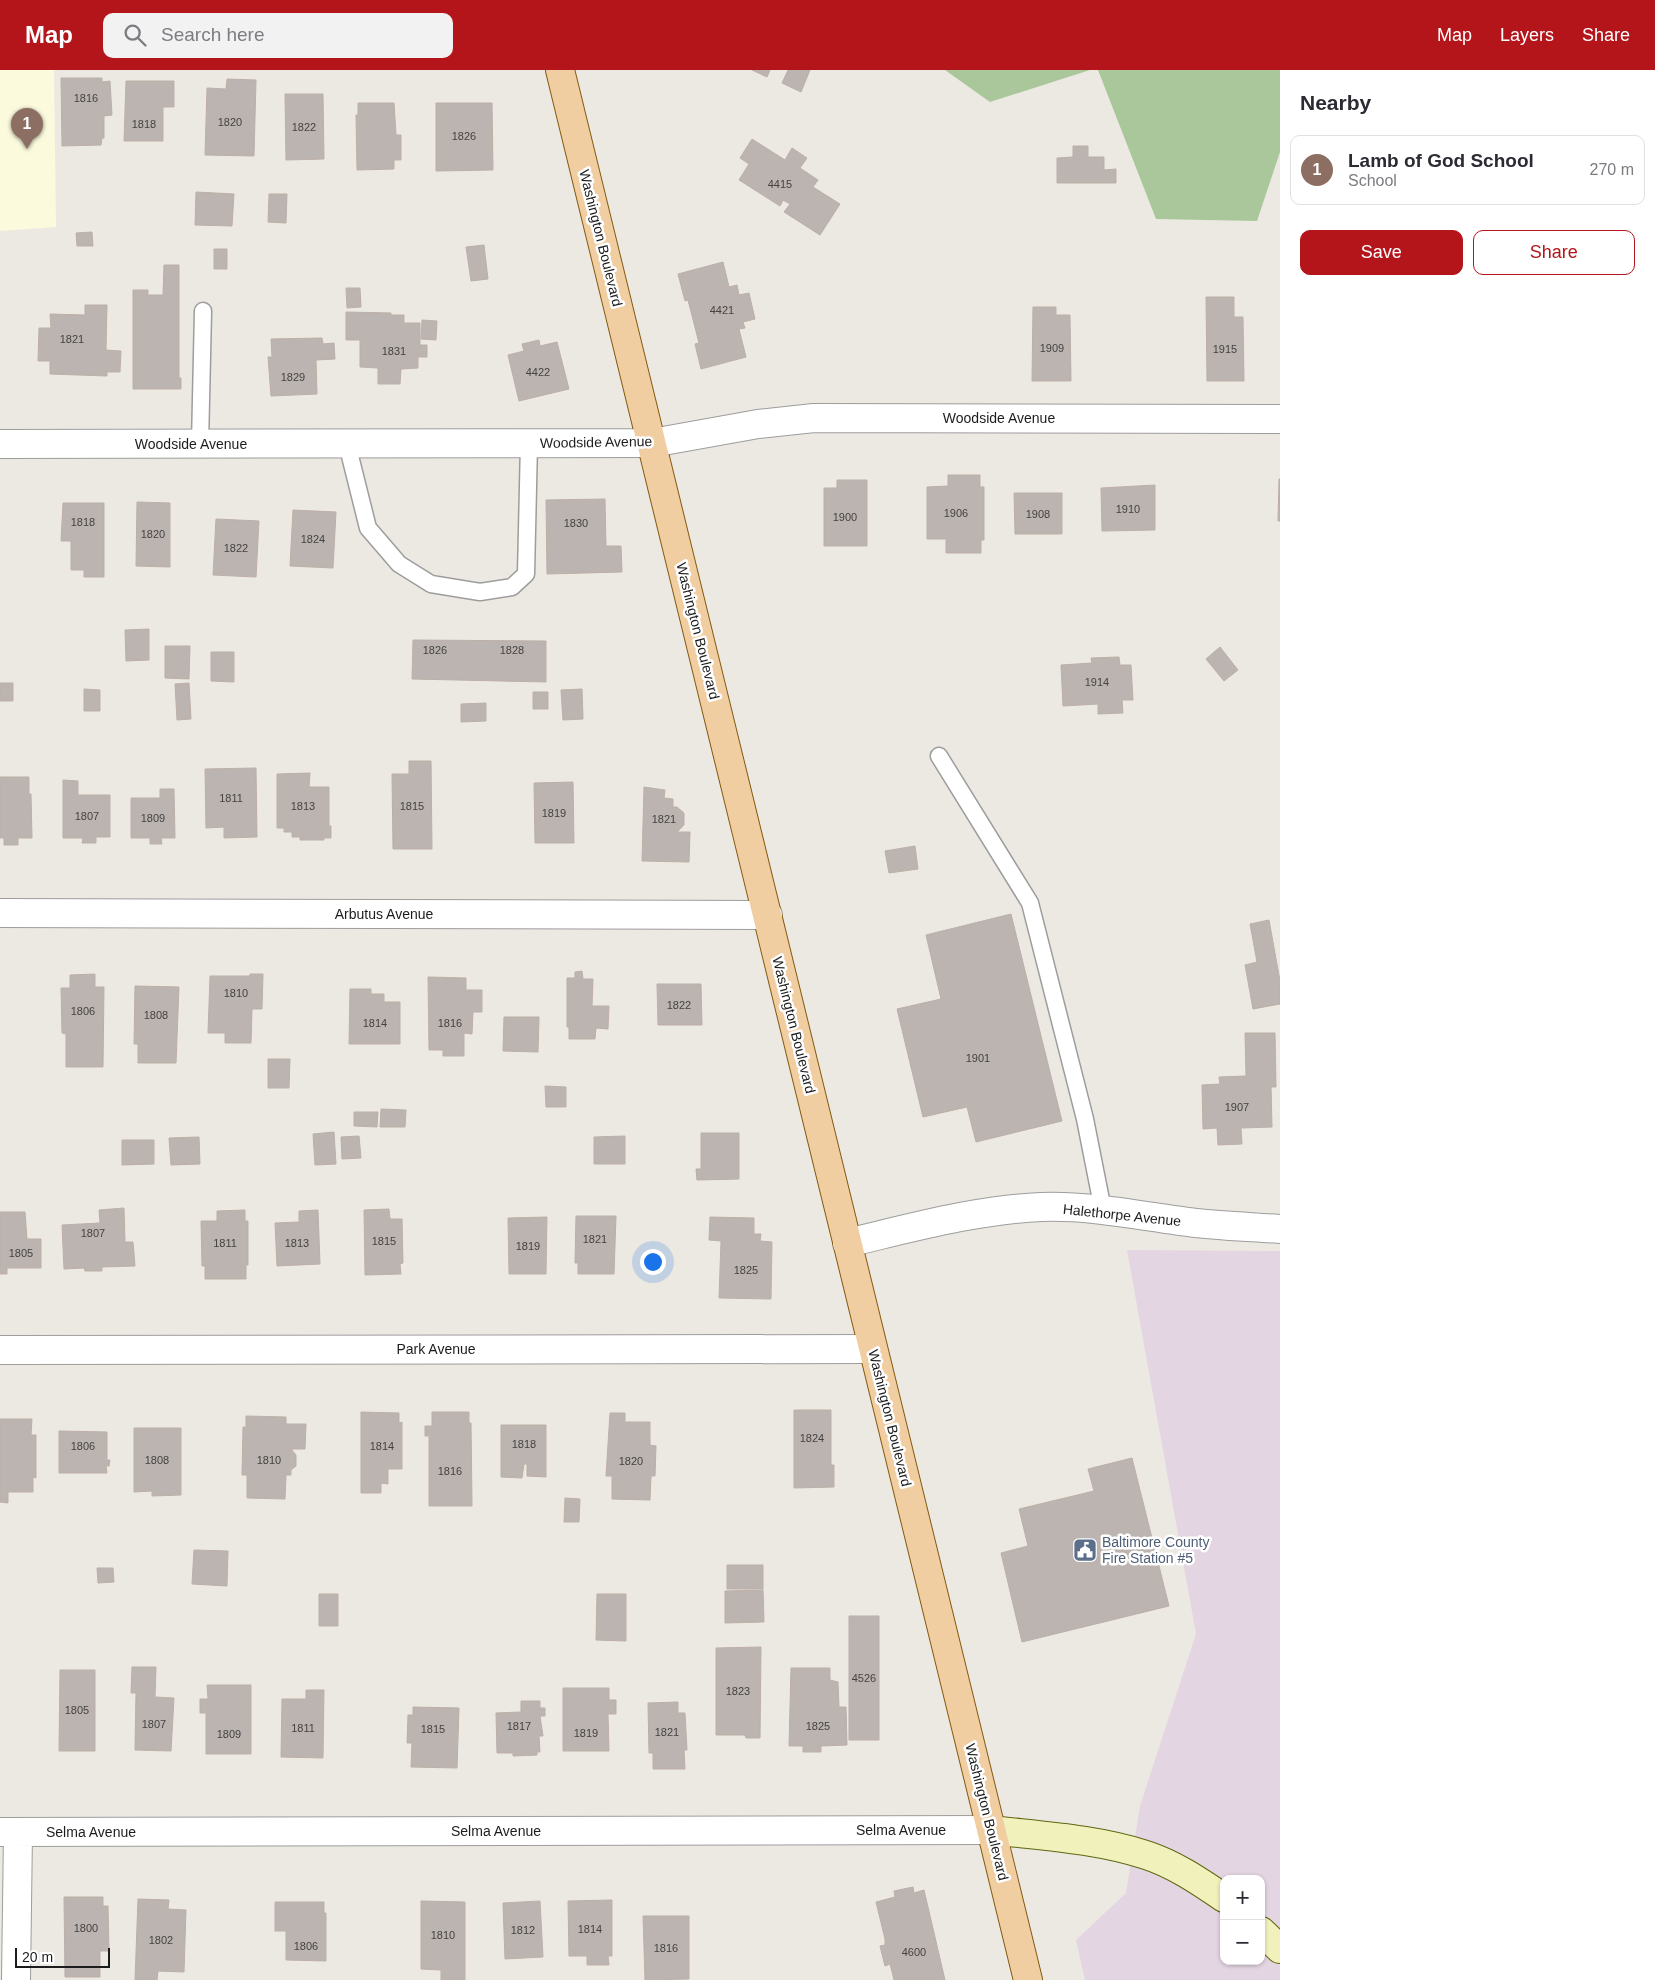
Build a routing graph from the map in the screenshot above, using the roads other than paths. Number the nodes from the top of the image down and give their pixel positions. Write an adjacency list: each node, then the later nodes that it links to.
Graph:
1 (560, 70): 5 (main road, Washington Boulevard)
2 (203, 311): 7 (lane)
3 (1280, 418): 5 (street, Woodside Avenue)
4 (529, 443): 5 (street, Woodside Avenue); 8 (street, Woodside Avenue); 8 (lane)
5 (652, 443): 11 (main road, Washington Boulevard)
6 (0, 444): 7 (street, Woodside Avenue)
7 (200, 444): 8 (street, Woodside Avenue)
8 (347, 444)
9 (939, 756): 12 (lane)
10 (0, 913): 11 (street, Arbutus Avenue)
11 (768, 915): 14 (main road, Washington Boulevard)
12 (1103, 1210): 13 (street, Halethorpe Avenue); 14 (street, Halethorpe Avenue)
13 (1280, 1229)
14 (847, 1243): 15 (main road, Washington Boulevard)
15 (872, 1349): 16 (street, Park Avenue); 17 (main road, Washington Boulevard)
16 (0, 1350)
17 (991, 1830): 18 (street, Selma Avenue); 19 (street); 21 (main road, Washington Boulevard)
18 (9, 1832): 20 (street)
19 (1220, 1895)
20 (16, 1980)
21 (1028, 1980)

